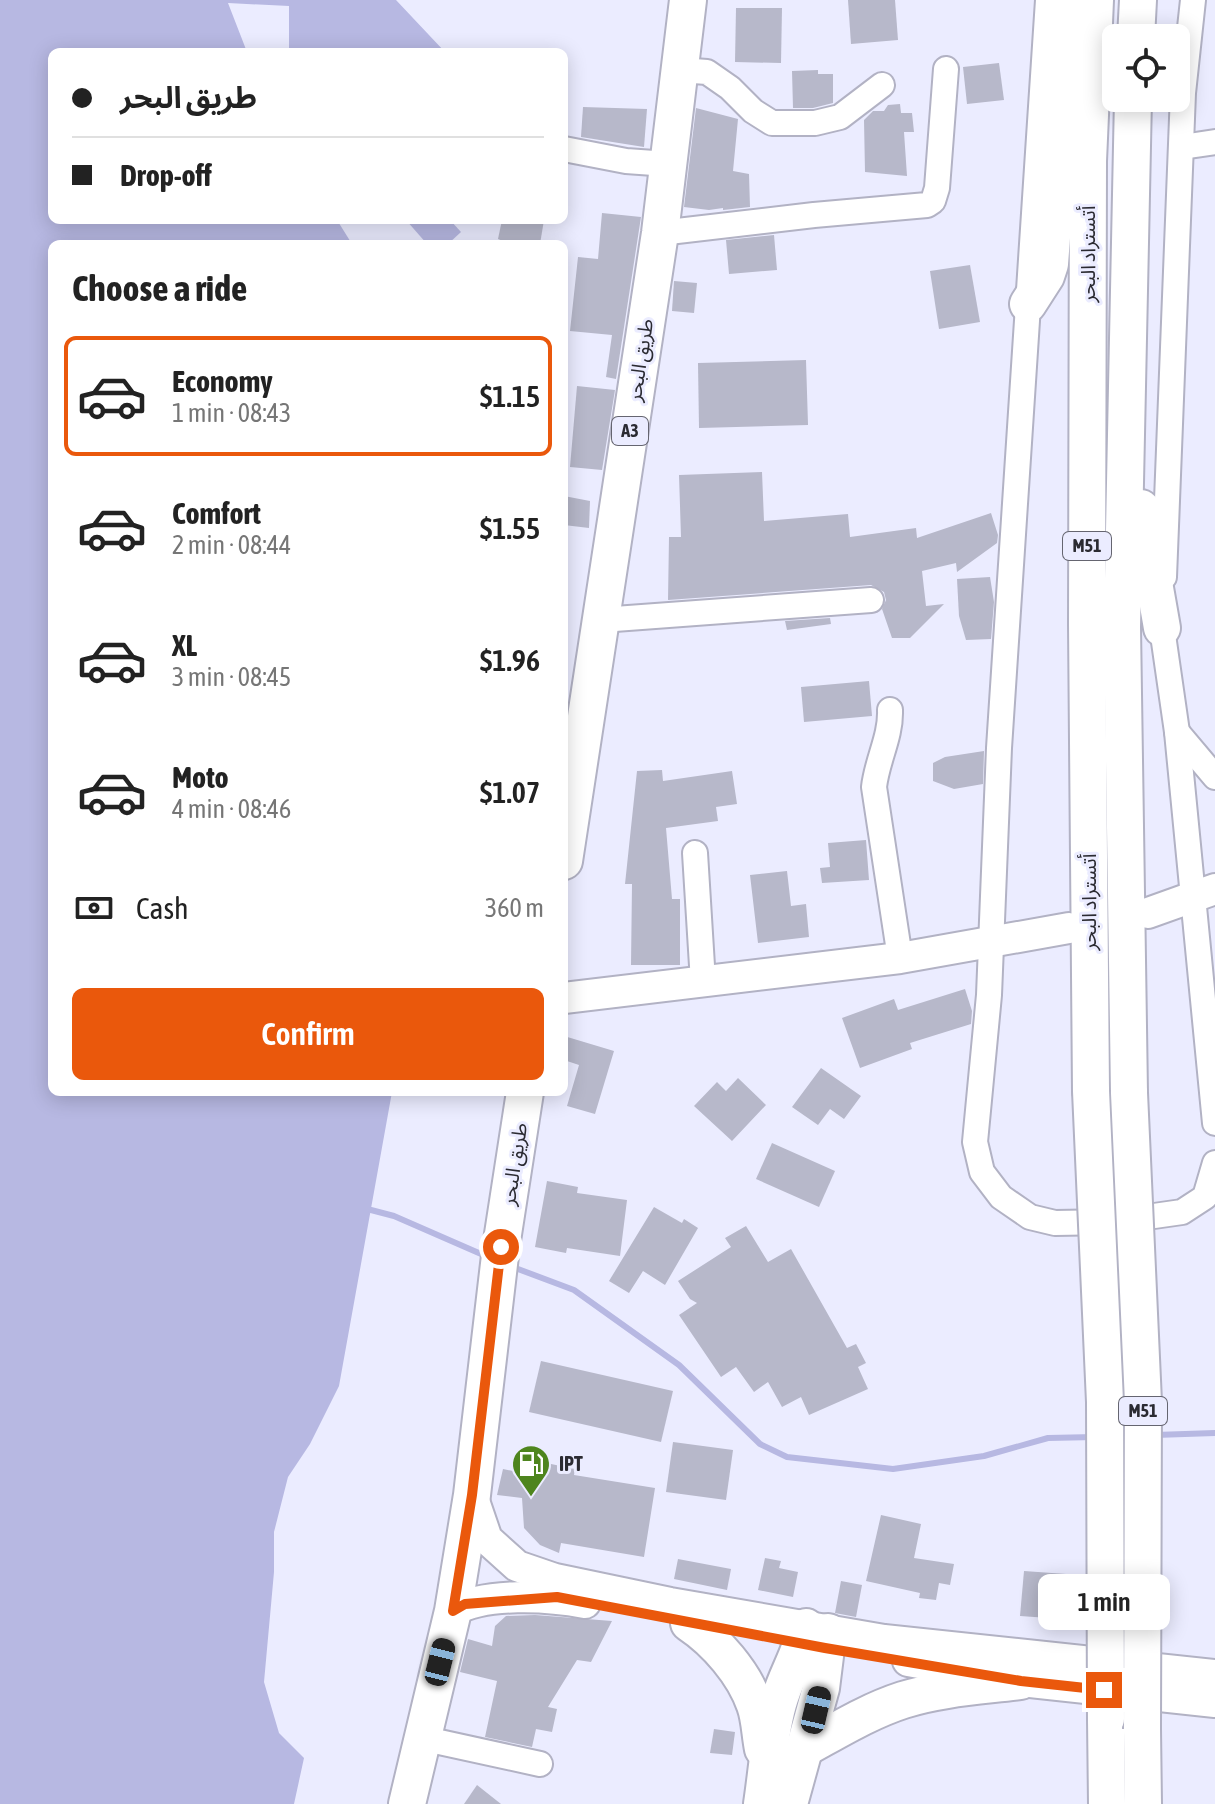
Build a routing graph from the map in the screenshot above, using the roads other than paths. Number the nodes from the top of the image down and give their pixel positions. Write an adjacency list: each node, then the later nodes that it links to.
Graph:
1 (688, 0): 9 (highway, طريق البحر / A3)
2 (1048, 0): 17 (street)
3 (1070, 0): 17 (highway)
4 (1095, 0): 44 (highway, أتستراد البحر / M51, bridge)
5 (1138, 0): 7 (highway)
6 (1193, 0): 13 (street)
7 (1137, 24)
8 (946, 69): 16 (street)
9 (680, 70): 10 (street); 15 (highway, طريق البحر / A3)
10 (882, 85)
11 (1133, 112): 18 (highway, أتستراد البحر / M51)
12 (1215, 142): 13 (street)
13 (1182, 147): 21 (street)
14 (568, 150): 15 (street)
15 (668, 164): 16 (highway, طريق البحر / A3)
16 (660, 233): 20 (highway, طريق البحر / A3)
17 (1028, 304): 30 (street)
18 (1125, 388): 21 (highway); 53 (highway, أتستراد البحر / M51, bridge)
19 (871, 600): 20 (street)
20 (601, 620): 25 (highway, طريق البحر / A3)
21 (1162, 628): 23 (street)
22 (890, 710): 31 (street)
23 (1177, 732): 24 (street); 27 (street)
24 (1215, 777)
25 (568, 835)
26 (695, 853): 32 (street)
27 (1204, 893): 28 (main road); 35 (street)
28 (1148, 913)
29 (1069, 928): 30 (main road)
30 (992, 941): 31 (main road); 36 (street)
31 (900, 958): 32 (main road)
32 (703, 982): 33 (main road)
33 (568, 998)
34 (524, 1096): 37 (highway, طريق البحر)
35 (1215, 1123)
36 (1215, 1163)
37 (472, 1495): 38 (highway, طريق البحر); 40 (main road)
38 (453, 1611): 39 (main road); 45 (highway, طريق البحر)
39 (689, 1623): 40 (main road); 48 (highway)
40 (816, 1638): 41 (main road); 42 (main road); 46 (highway); 48 (highway)
41 (1215, 1675)
42 (1021, 1681): 43 (main road); 46 (highway)
43 (1215, 1702)
44 (1106, 1732): 51 (highway); 52 (highway, أتستراد البحر / M51)
45 (421, 1738): 47 (street); 49 (highway, طريق البحر)
46 (807, 1747): 50 (highway)
47 (540, 1764)
48 (764, 1787)
49 (407, 1804)
50 (789, 1804)
51 (1086, 1804)
52 (1107, 1804)
53 (1143, 1804)

